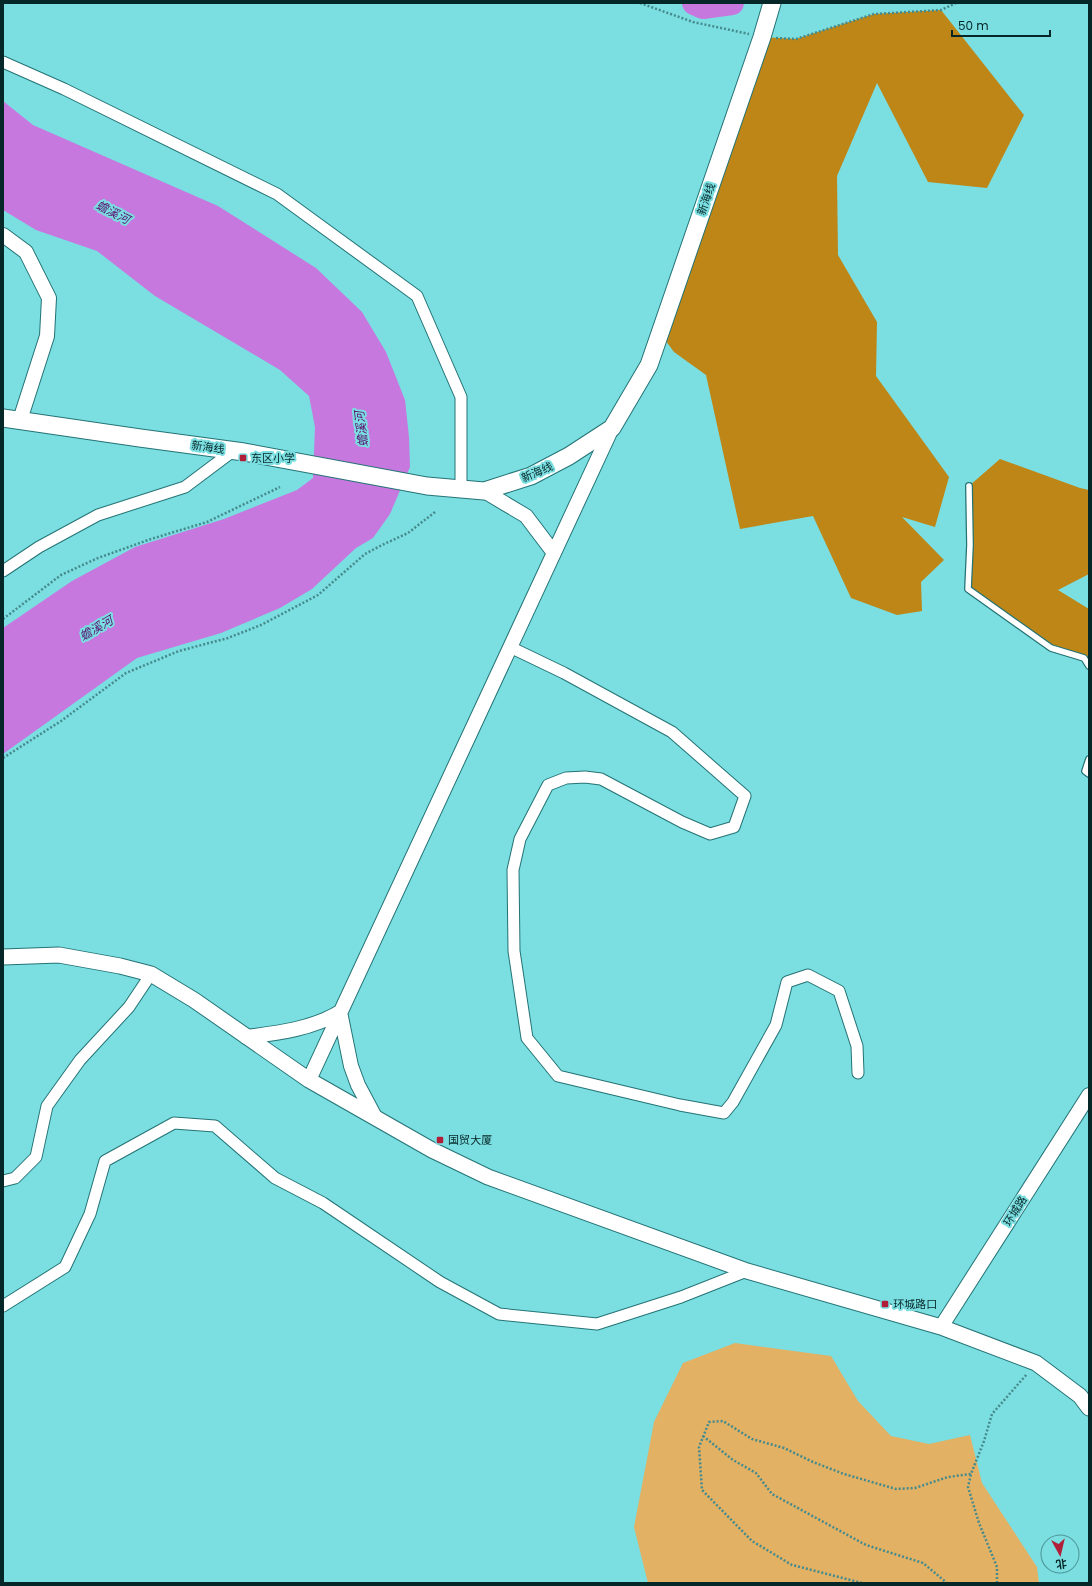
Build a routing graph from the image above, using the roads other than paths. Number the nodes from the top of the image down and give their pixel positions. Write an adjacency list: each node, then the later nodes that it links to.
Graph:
1 (772, 3): 6 (main road, 新海线)
2 (3, 62): 9 (street)
3 (3, 235): 5 (street)
4 (3, 418): 5 (main road, 新海线)
5 (20, 420): 7 (main road, 新海线)
6 (612, 428): 10 (main road, 新海线); 11 (street)
7 (233, 451): 9 (main road, 新海线); 12 (street)
8 (969, 486): 14 (lane)
9 (461, 489): 10 (main road, 新海线)
10 (484, 491): 11 (street)
11 (554, 553): 13 (street)
12 (3, 572)
13 (510, 647): 19 (street); 21 (street)
14 (1089, 666)
15 (1089, 759): 16 (lane)
16 (1089, 774)
17 (3, 957): 18 (main road)
18 (151, 974): 20 (main road); 25 (street)
19 (340, 1012): 20 (street); 22 (street); 24 (street)
20 (246, 1037): 22 (main road)
21 (858, 1073)
22 (309, 1080): 24 (main road)
23 (1089, 1095): 28 (street, 环城路)
24 (375, 1117): 26 (main road)
25 (3, 1181)
26 (747, 1271): 27 (street); 28 (main road)
27 (3, 1306)
28 (941, 1327): 29 (main road)
29 (1089, 1408)

